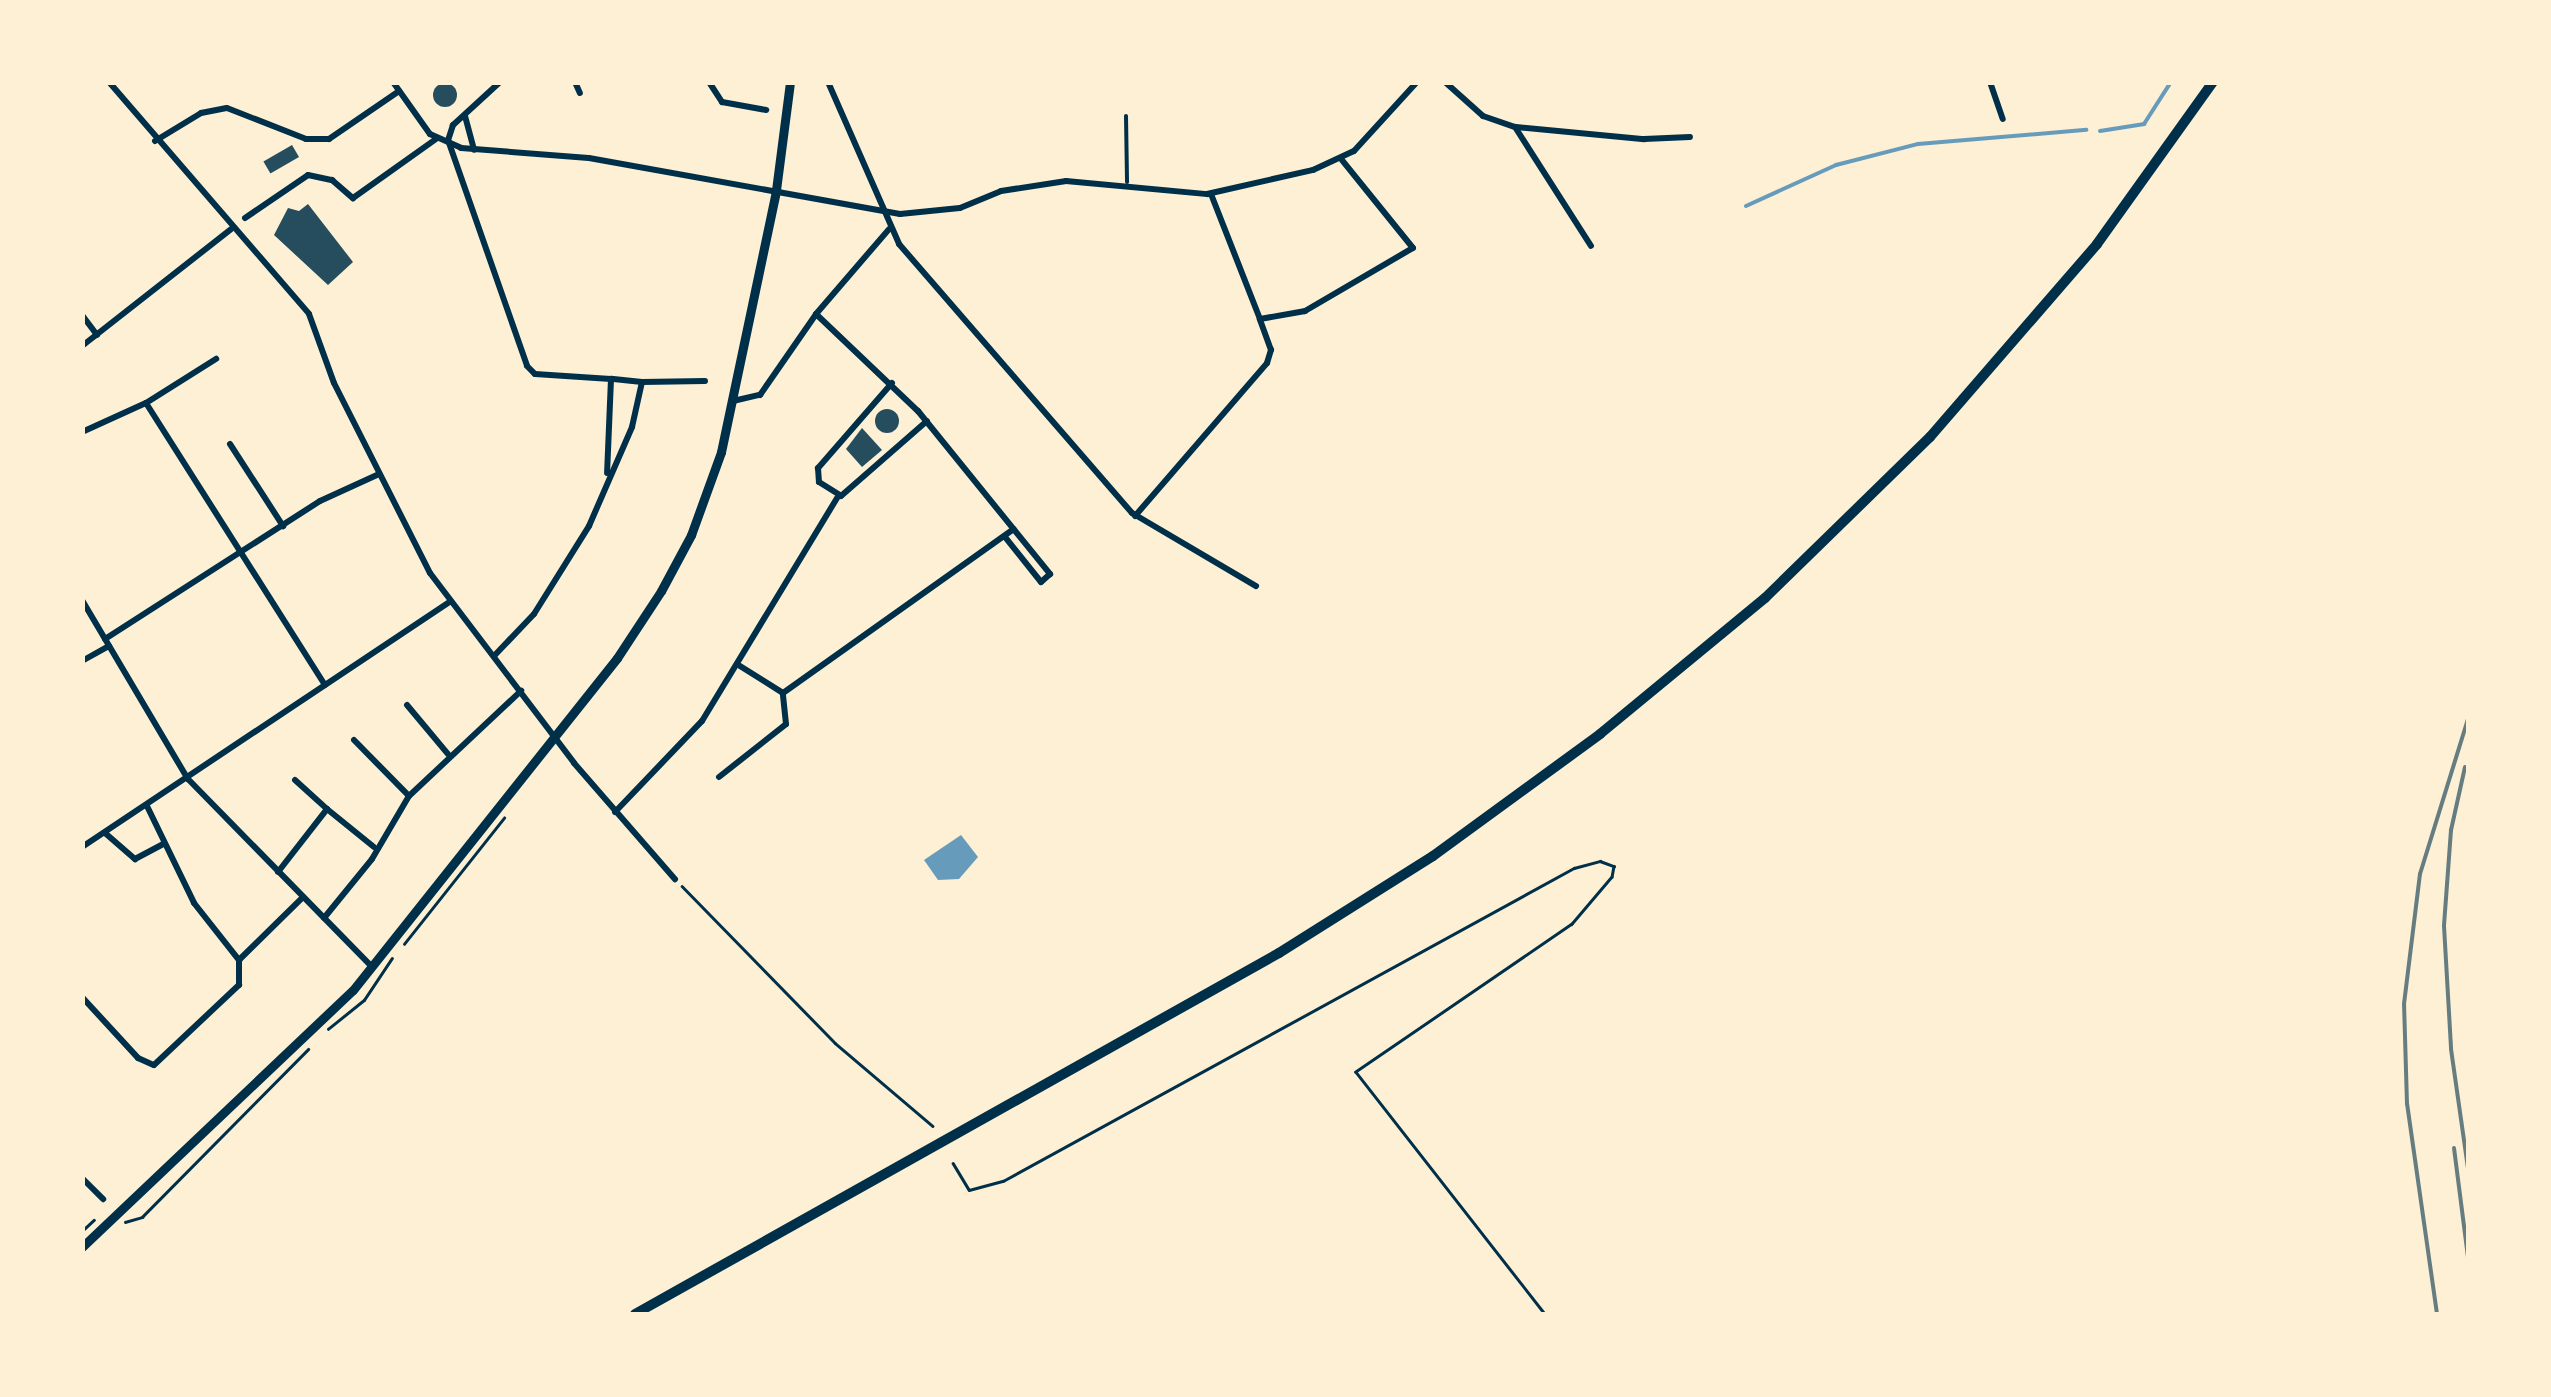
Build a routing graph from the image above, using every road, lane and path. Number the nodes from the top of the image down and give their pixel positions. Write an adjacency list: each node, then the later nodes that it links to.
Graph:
1 (109, 82): 21 (street)
2 (393, 82): 12 (street)
3 (500, 82): 15 (street)
4 (575, 82): 13 (street)
5 (709, 82): 14 (street)
6 (790, 82): 26 (street)
7 (828, 82): 28 (street)
8 (1417, 82): 24 (street)
9 (1445, 82): 18 (street)
10 (1990, 82): 17 (street)
11 (2213, 82): 93 (main road)
12 (399, 91): 20 (street); 21 (street)
13 (580, 93)
14 (766, 110)
15 (465, 114): 22 (street); 23 (street)
16 (1126, 116): 25 (lane)
17 (2002, 118)
18 (1515, 127): 19 (street); 32 (street)
19 (1690, 137)
20 (436, 140): 22 (street); 29 (street)
21 (155, 142): 30 (street)
22 (448, 145): 23 (street); 39 (street)
23 (474, 150): 26 (street)
24 (1342, 160): 27 (street); 35 (street)
25 (1127, 182): 27 (street); 28 (street)
26 (776, 190): 28 (street); 43 (street)
27 (1211, 194): 35 (street)
28 (881, 212): 31 (street)
29 (245, 218)
30 (231, 229): 36 (street); 49 (street)
31 (889, 229): 33 (street); 51 (street)
32 (1591, 246)
33 (816, 314): 42 (street); 43 (street)
34 (82, 315): 36 (street)
35 (1260, 319): 51 (street)
36 (98, 336): 37 (street)
37 (82, 346)
38 (216, 360): 44 (street)
39 (611, 379): 41 (street); 48 (street)
40 (705, 380): 41 (street)
41 (642, 382): 48 (street)
42 (892, 383): 45 (street); 50 (street)
43 (734, 401): 67 (street)
44 (146, 404): 46 (street); 55 (street)
45 (927, 421): 50 (street); 53 (street)
46 (82, 432)
47 (230, 444): 52 (street)
48 (608, 473): 60 (street)
49 (378, 474): 52 (street); 58 (street)
50 (837, 498): 62 (street)
51 (1135, 516): 56 (street)
52 (283, 526): 55 (street)
53 (1014, 530): 54 (street); 54 (street)
54 (1004, 537): 65 (street)
55 (237, 556): 59 (street); 63 (street)
56 (1256, 586)
57 (82, 600): 59 (street)
58 (451, 601): 60 (street); 63 (street)
59 (107, 642): 61 (street); 71 (street)
60 (494, 656): 64 (street)
61 (82, 661)
62 (740, 666): 65 (street); 76 (street)
63 (324, 685): 71 (street)
64 (521, 691): 67 (street); 69 (street)
65 (783, 693): 70 (street)
66 (407, 705): 69 (street)
67 (556, 737): 76 (street); 86 (street)
68 (354, 740): 73 (street)
69 (448, 754): 73 (street)
70 (719, 778)
71 (188, 779): 74 (street); 81 (street)
72 (295, 780): 75 (street)
73 (409, 796): 80 (street)
74 (147, 806): 77 (street); 79 (street)
75 (327, 809): 80 (street); 81 (street)
76 (614, 812): 82 (street)
77 (105, 833): 78 (street); 79 (street)
78 (83, 844)
79 (164, 844): 85 (street)
80 (374, 847): 84 (street)
81 (278, 872): 83 (street)
82 (675, 879): 88 (path)
83 (303, 897): 84 (street); 85 (street)
84 (324, 918): 86 (street)
85 (240, 960): 87 (street)
86 (371, 966): 92 (street)
87 (82, 997)
88 (933, 1126)
89 (953, 1163): 94 (path)
90 (82, 1178): 91 (street)
91 (103, 1198)
92 (82, 1247)
93 (635, 1314)
94 (1545, 1314)

